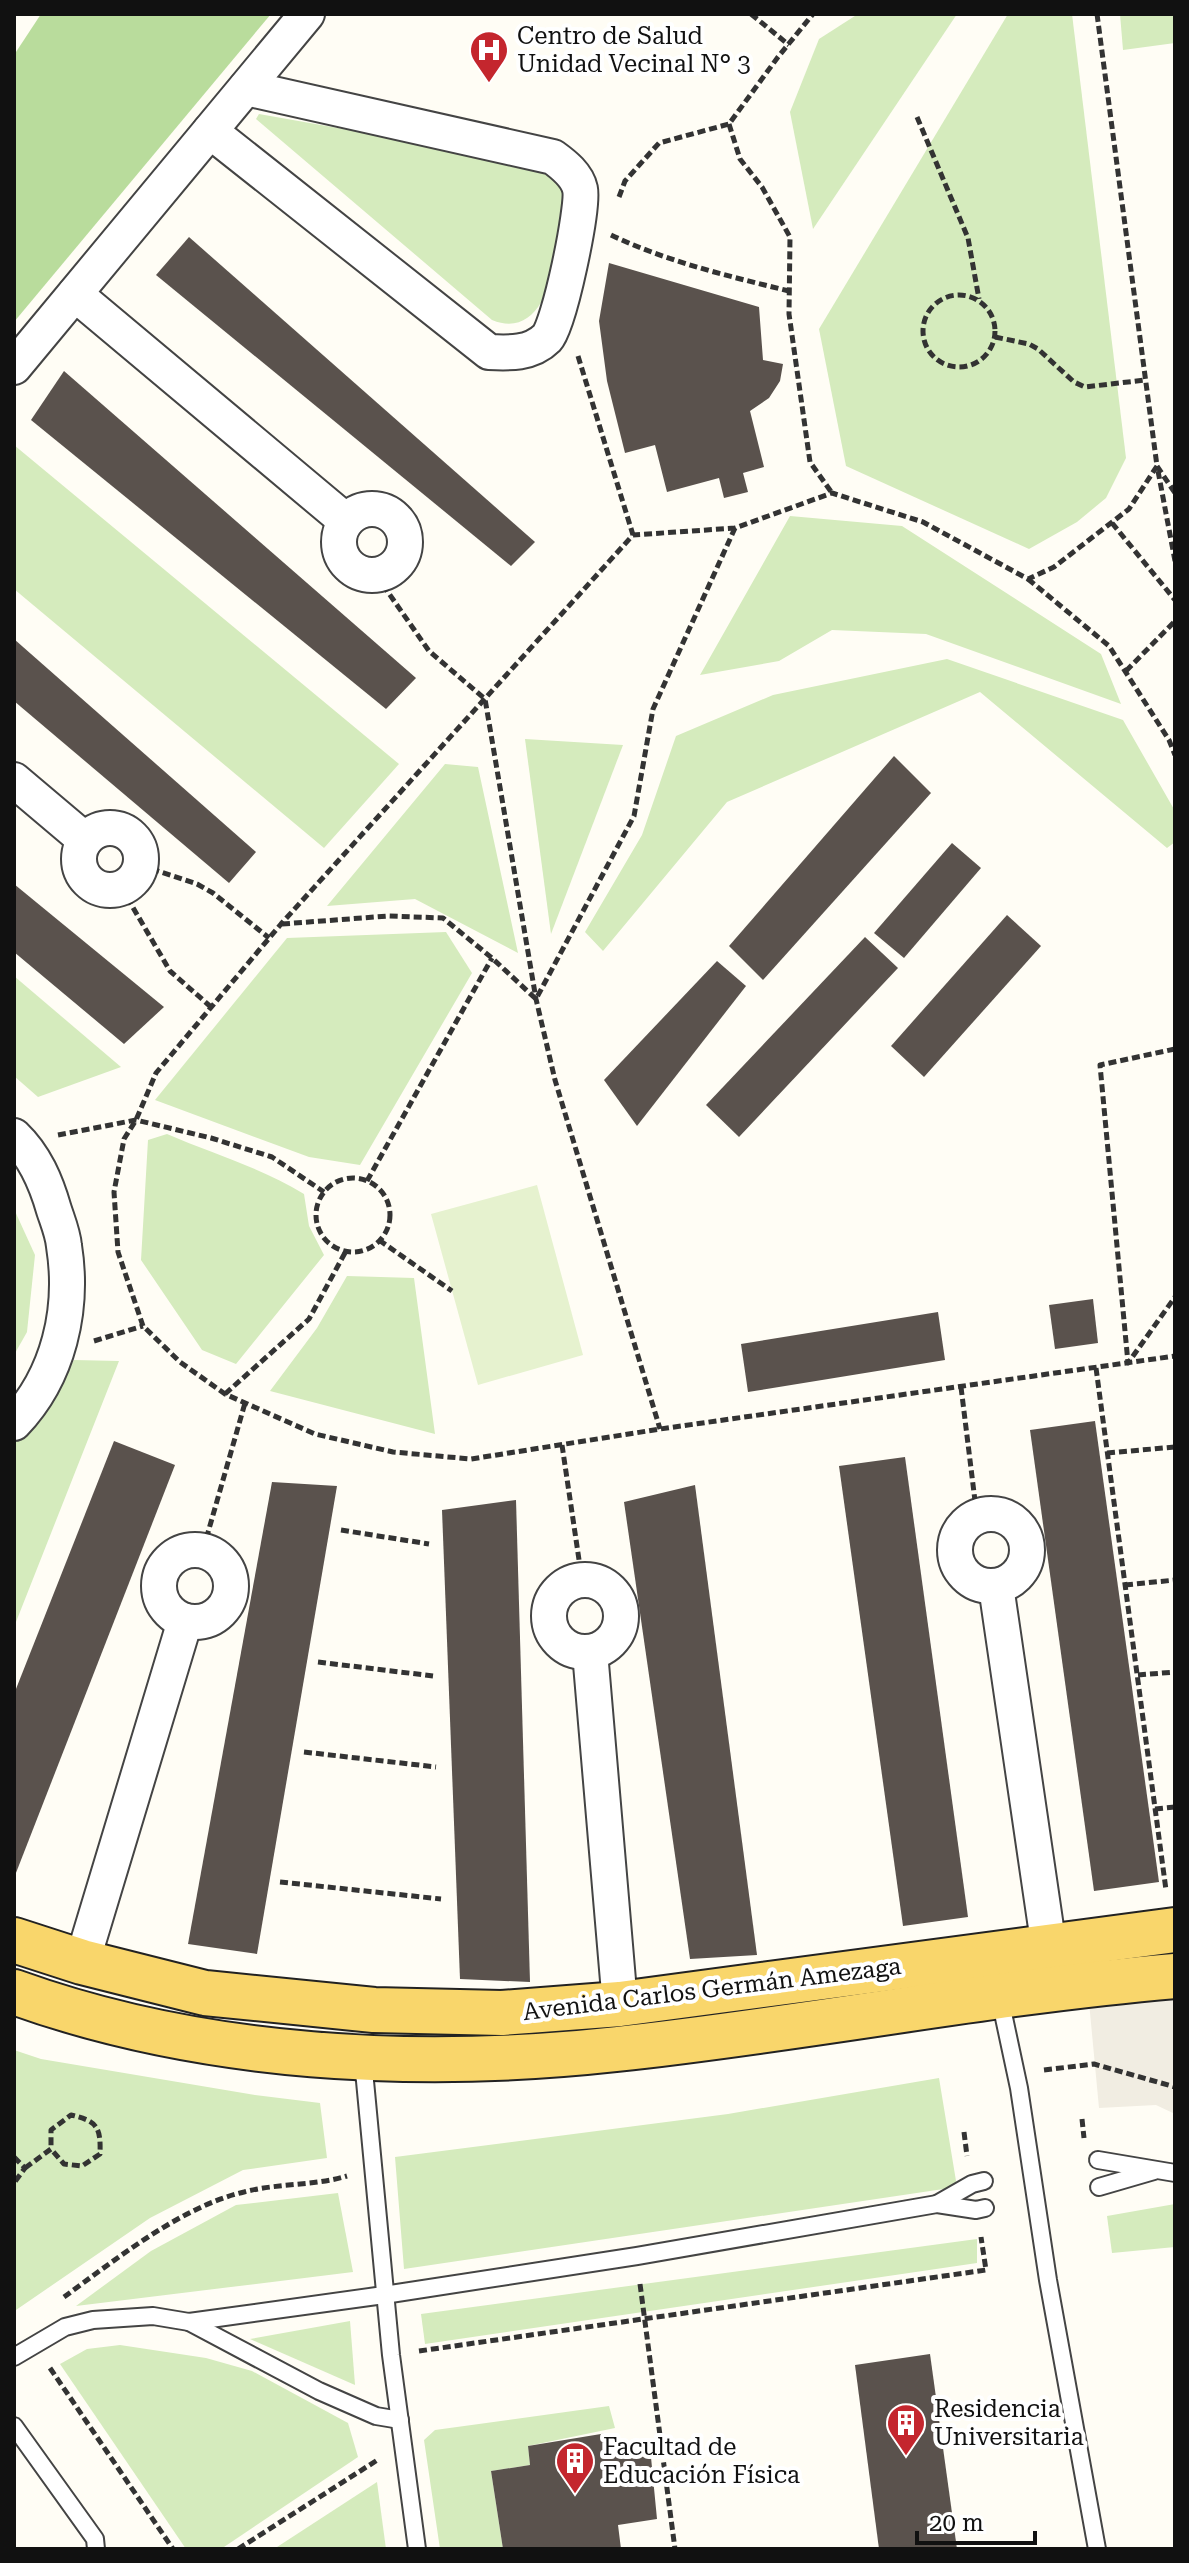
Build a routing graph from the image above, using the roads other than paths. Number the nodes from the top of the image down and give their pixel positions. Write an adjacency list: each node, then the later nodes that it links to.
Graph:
1 (307, 14): 2 (street)
2 (246, 88): 3 (street); 3 (street)
3 (210, 131): 4 (street)
4 (75, 294): 5 (street); 6 (street)
5 (14, 367)
6 (346, 521): 6 (street)
7 (14, 780): 8 (street)
8 (85, 840): 8 (street)
9 (21, 1142): 10 (street)
10 (14, 1423)
11 (996, 1586): 11 (street); 17 (street)
12 (185, 1621): 12 (street); 16 (street)
13 (590, 1652): 13 (street); 21 (street)
14 (1173, 1930): 17 (main road, Avenida Carlos Germán Amezaga)
15 (14, 1940): 16 (main road, Avenida Carlos Germán Amezaga)
16 (82, 1962): 21 (main road, Avenida Carlos Germán Amezaga)
17 (1053, 1969): 18 (main road, Avenida Carlos Germán Amezaga); 20 (main road, Avenida Carlos Germán Amezaga); 21 (main road, Avenida Carlos Germán Amezaga)
18 (1175, 1976)
19 (14, 1992): 22 (main road, Avenida Carlos Germán Amezaga)
20 (1000, 1997): 22 (main road, Avenida Carlos Germán Amezaga); 37 (lane)
21 (620, 2004)
22 (360, 2057): 30 (lane)
23 (1098, 2160): 24 (lane)
24 (1155, 2170): 25 (lane); 27 (lane)
25 (1175, 2173)
26 (984, 2181): 28 (lane)
27 (1099, 2187)
28 (937, 2204): 29 (lane); 30 (lane)
29 (982, 2215)
30 (384, 2295): 31 (lane); 33 (lane)
31 (189, 2322): 32 (lane); 33 (lane)
32 (14, 2357)
33 (400, 2420): 36 (lane)
34 (14, 2426): 35 (lane)
35 (96, 2549)
36 (417, 2549)
37 (1097, 2549)

